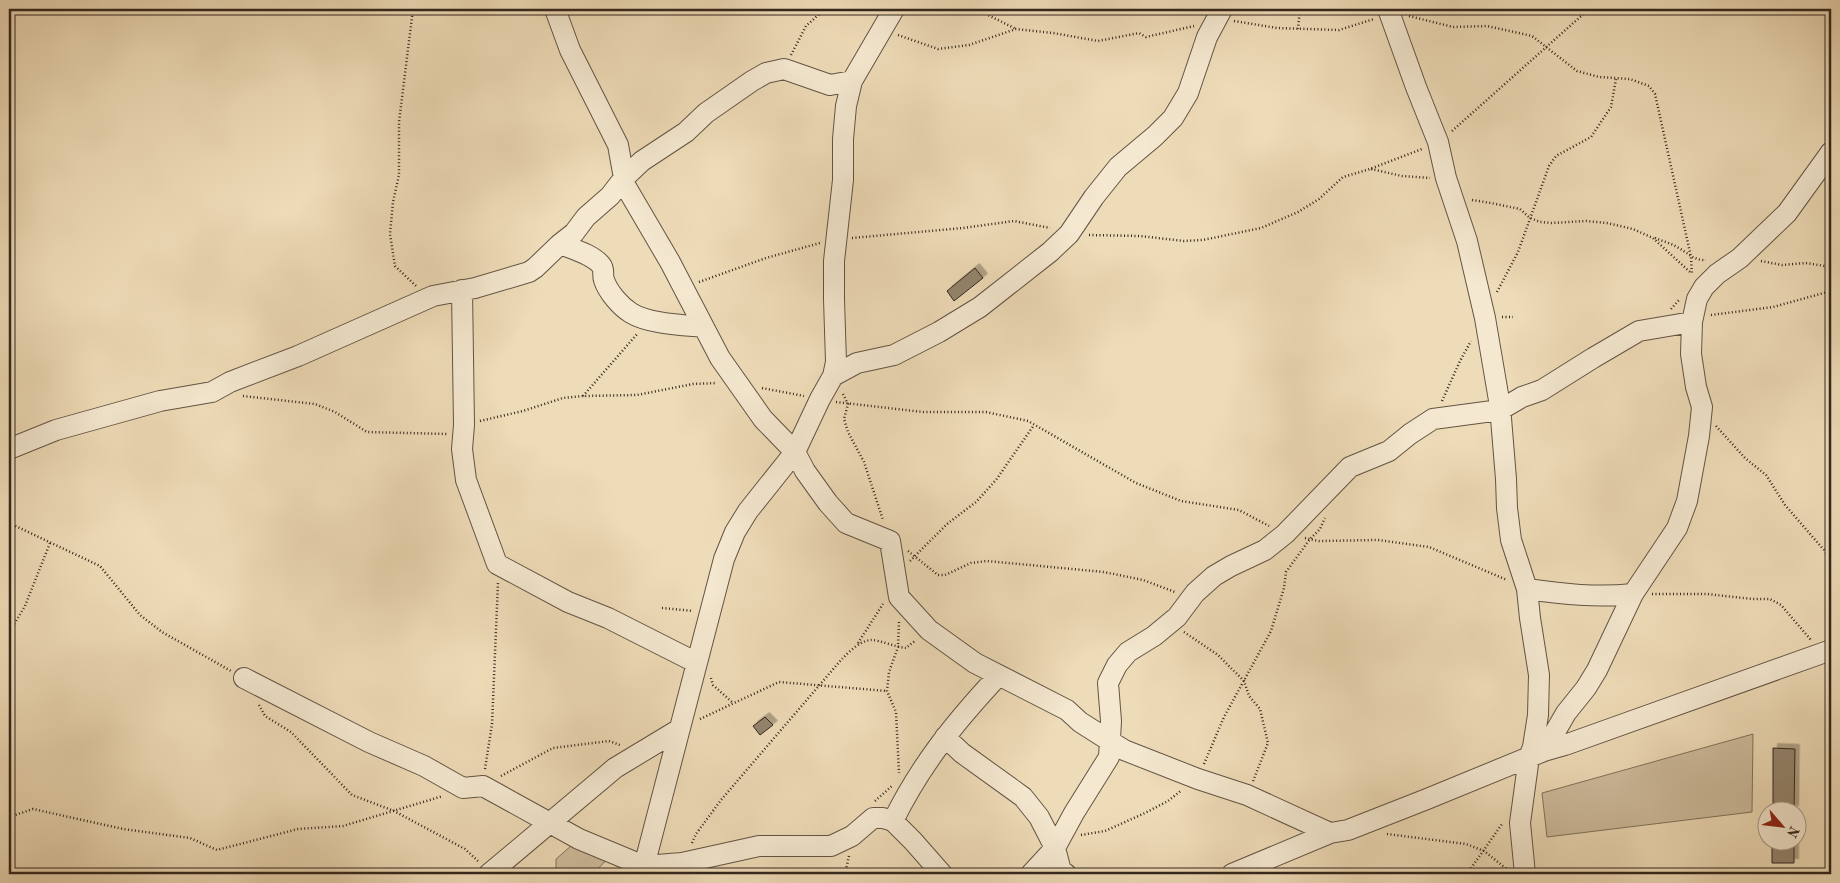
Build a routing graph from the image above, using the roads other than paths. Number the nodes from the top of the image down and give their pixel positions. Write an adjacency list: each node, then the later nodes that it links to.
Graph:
1 (554, 9): 7 (street)
2 (894, 9): 5 (street)
3 (1389, 12): 13 (street)
4 (1219, 15): 12 (street)
5 (852, 81): 7 (street); 12 (street)
6 (1831, 152): 10 (street)
7 (623, 179): 8 (street); 11 (street)
8 (560, 244): 9 (street); 11 (street)
9 (462, 290): 14 (street); 19 (street)
10 (1692, 322): 13 (street); 17 (street)
11 (704, 327): 15 (street)
12 (832, 377): 15 (street)
13 (1500, 410): 16 (street); 24 (street)
14 (9, 449)
15 (795, 452): 19 (street); 20 (street)
16 (1527, 589): 17 (street); 25 (street)
17 (1633, 594): 25 (street)
18 (1827, 652): 25 (street)
19 (697, 663): 22 (street)
20 (999, 675): 23 (street); 24 (street)
21 (244, 678): 27 (street)
22 (678, 730): 27 (street); 30 (street)
23 (945, 737): 26 (street); 29 (street)
24 (1110, 741): 28 (street); 29 (street)
25 (1536, 754): 28 (street); 36 (street)
26 (893, 821): 30 (street); 32 (street)
27 (548, 823): 30 (street); 31 (street)
28 (1330, 833): 35 (street)
29 (1055, 848): 33 (street); 34 (street)
30 (643, 870)
31 (488, 874)
32 (942, 874)
33 (1031, 874)
34 (1066, 874)
35 (1232, 874)
36 (1526, 874)

